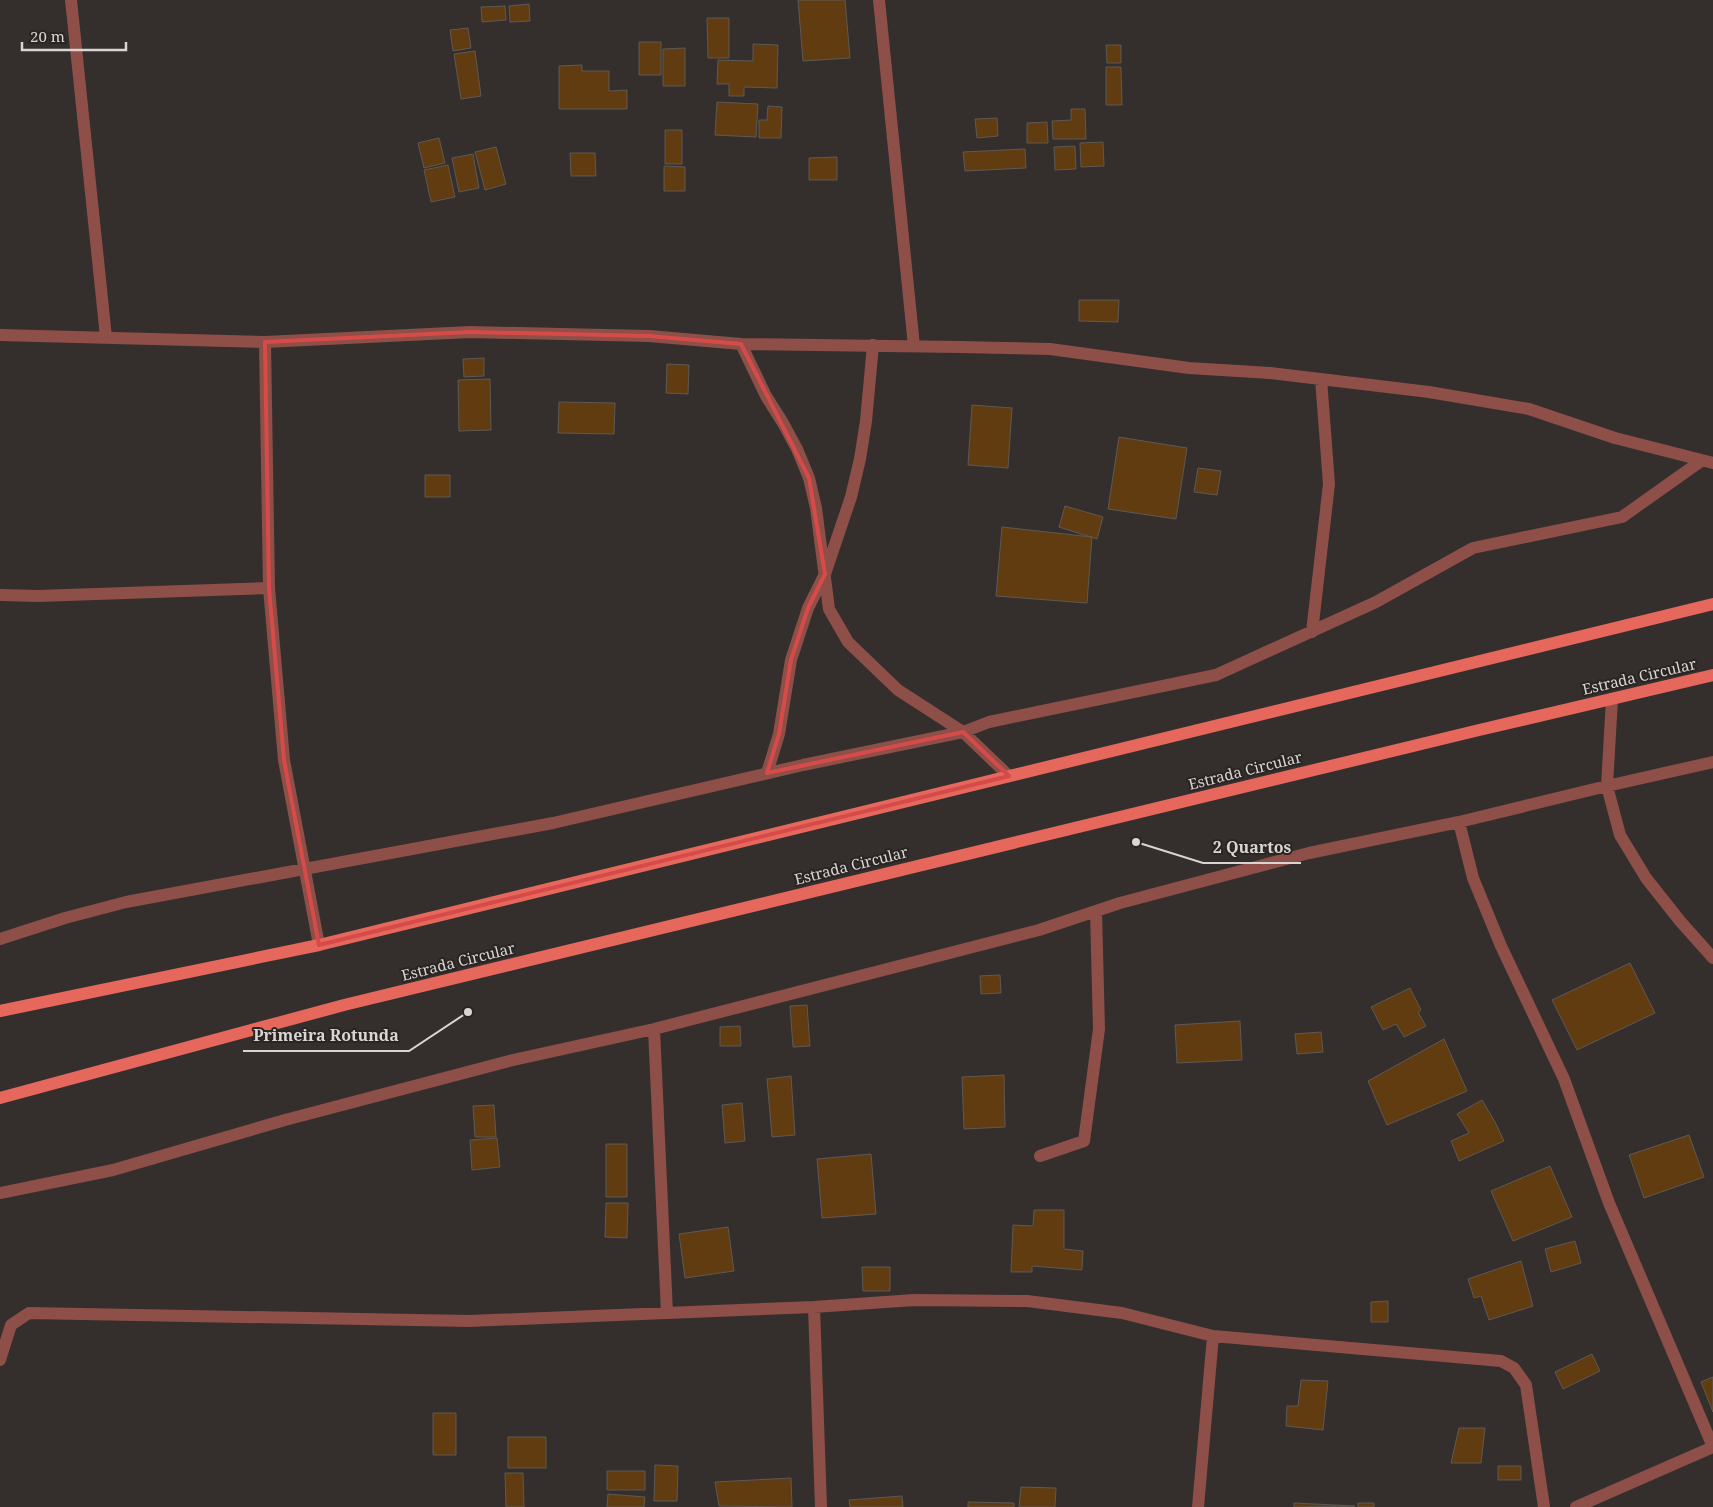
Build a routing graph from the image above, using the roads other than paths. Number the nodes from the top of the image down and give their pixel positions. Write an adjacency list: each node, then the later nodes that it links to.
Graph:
1 (71, 0): 4 (street)
2 (882, 2): 8 (street)
3 (0, 334): 4 (street)
4 (106, 337): 5 (street)
5 (265, 342): 6 (street); 12 (street)
6 (741, 344): 7 (street); 11 (street)
7 (873, 345): 8 (street); 11 (street)
8 (914, 346): 9 (street)
9 (1321, 379): 10 (street); 15 (street)
10 (1707, 462): 15 (street)
11 (825, 574): 18 (street); 20 (street)
12 (269, 588): 13 (street); 24 (street)
13 (0, 595)
14 (1713, 604): 21 (main road)
15 (1312, 632): 18 (street)
16 (1713, 675): 17 (main road, Estrada Circular)
17 (1612, 699): 22 (street); 31 (main road, Estrada Circular)
18 (963, 732): 20 (street); 21 (street)
19 (1713, 762): 22 (street)
20 (767, 773): 24 (street)
21 (1009, 776): 27 (main road)
22 (1607, 786): 23 (street); 28 (street)
23 (1460, 822): 25 (street); 38 (street)
24 (304, 869): 26 (street); 27 (street)
25 (1096, 911): 30 (street); 32 (street)
26 (0, 939)
27 (319, 945): 29 (main road)
28 (1713, 958)
29 (0, 1011)
30 (654, 1029): 33 (street); 35 (street)
31 (0, 1098)
32 (1040, 1156)
33 (0, 1193)
34 (814, 1307): 35 (street); 36 (street); 39 (street)
35 (667, 1313): 37 (street)
36 (1212, 1336): 40 (street); 41 (street)
37 (0, 1360)
38 (1713, 1447): 42 (street)
39 (821, 1507)
40 (1198, 1507)
41 (1544, 1507)
42 (1576, 1507)

